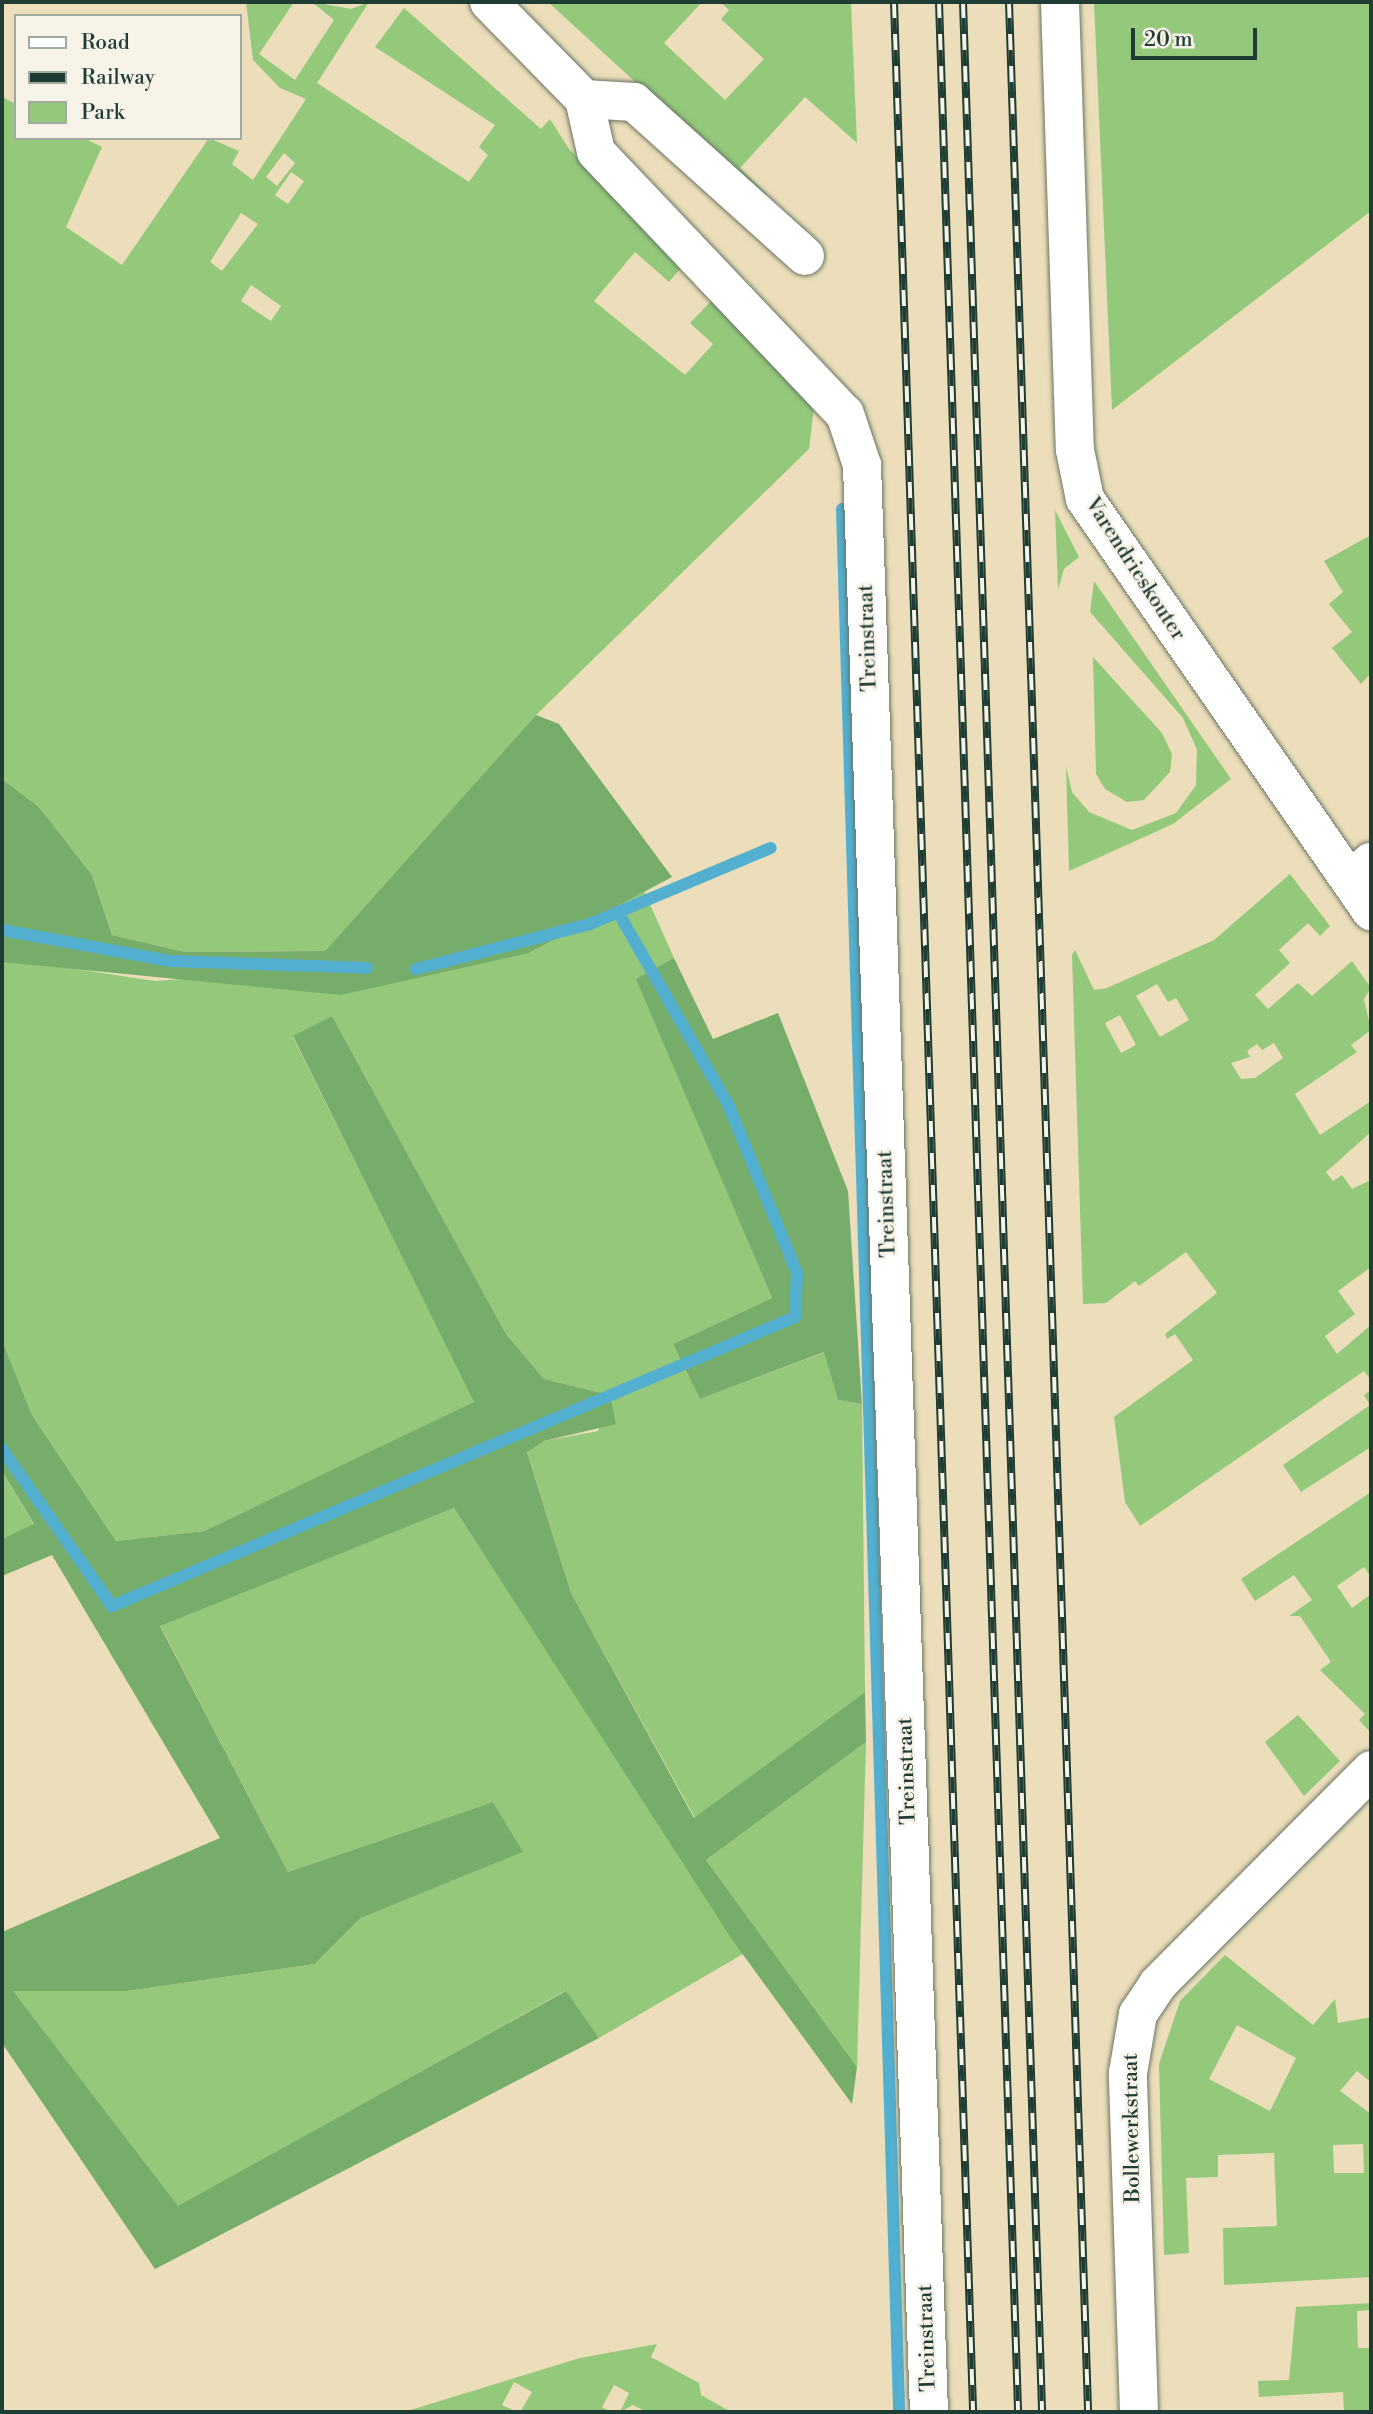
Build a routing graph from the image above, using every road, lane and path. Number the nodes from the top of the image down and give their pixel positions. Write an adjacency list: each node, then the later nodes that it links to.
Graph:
1 (489, 2): 3 (street)
2 (1060, 2): 5 (street, Varendrieskouter)
3 (584, 99): 4 (street); 7 (street, Treinstraat)
4 (805, 256)
5 (1364, 884)
6 (1371, 1770): 8 (street, Bollewerkstraat)
7 (929, 2412)
8 (1139, 2412)

